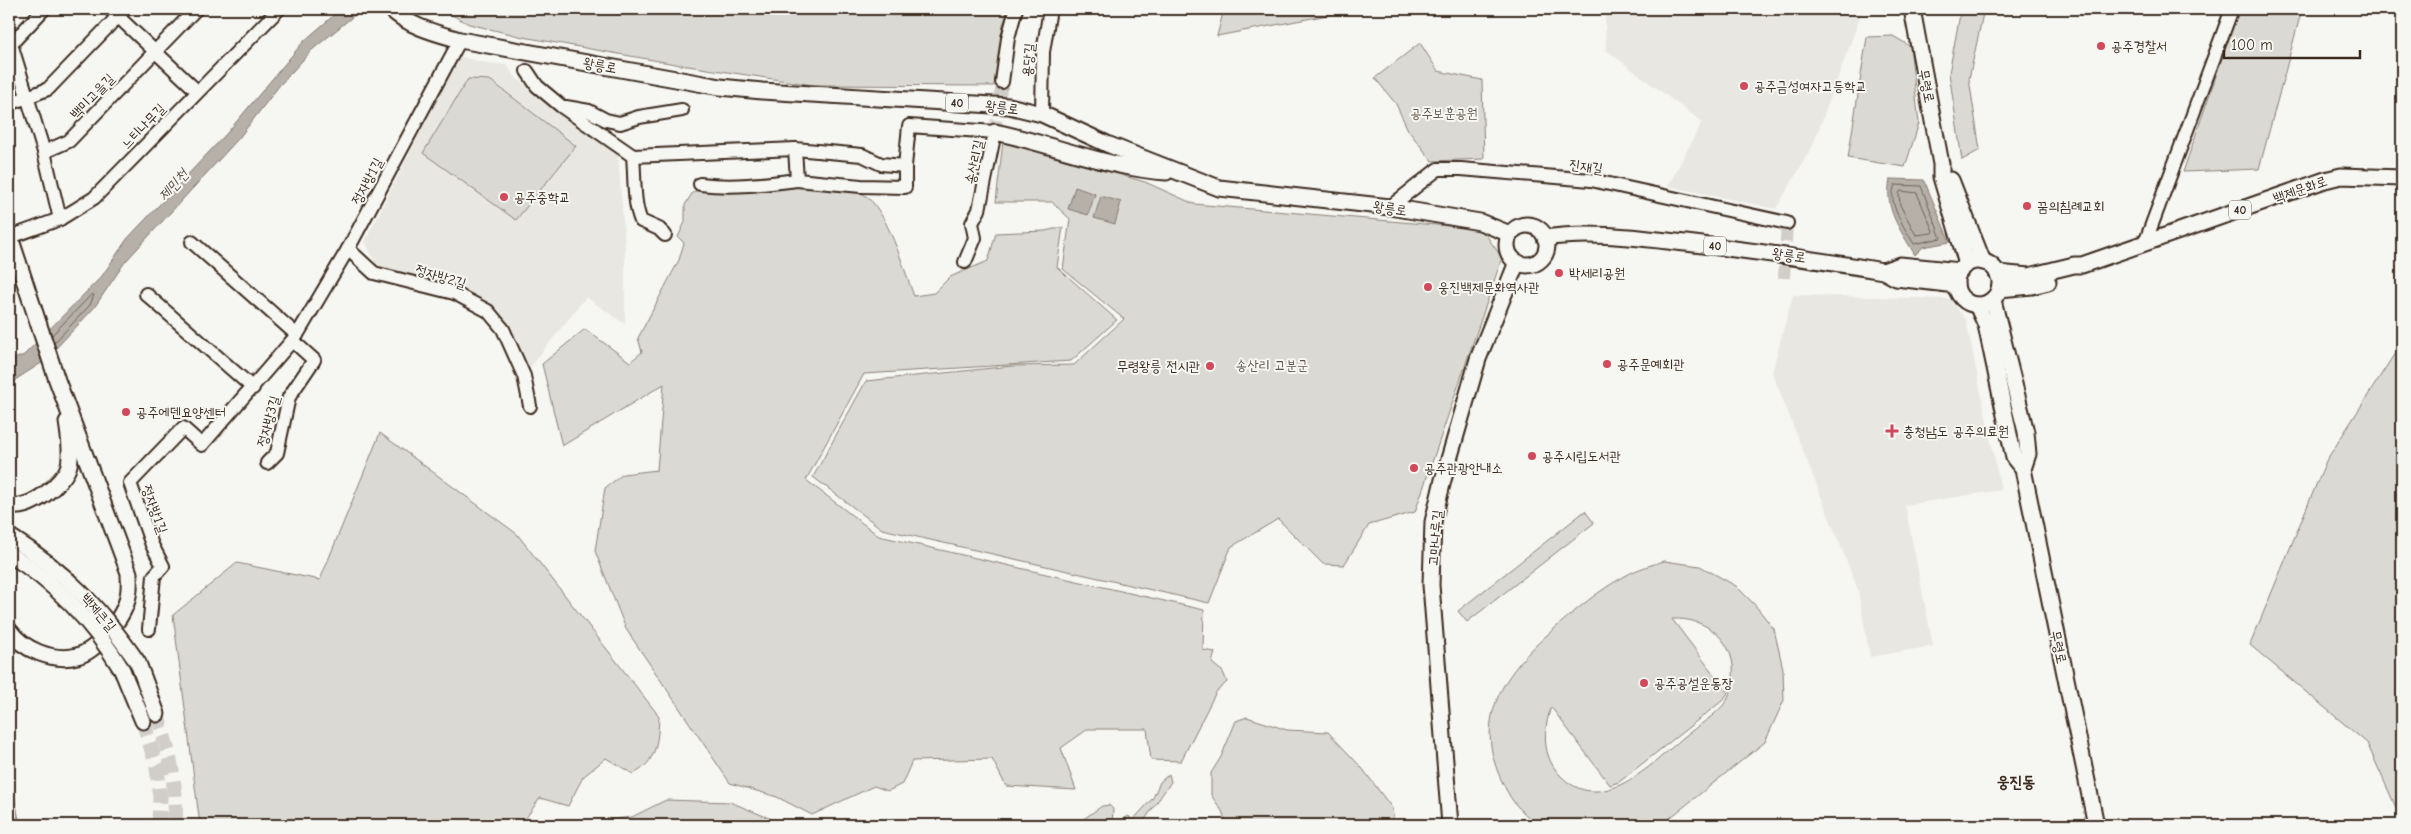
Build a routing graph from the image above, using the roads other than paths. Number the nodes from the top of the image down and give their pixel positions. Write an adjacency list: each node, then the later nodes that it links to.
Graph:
1 (44, 9): 10 (street)
2 (196, 9): 12 (street, 백미고을길)
3 (279, 9): 15 (street, 느티나무길)
4 (1016, 9): 14 (street, 용당길)
5 (1050, 9): 20 (street, 용당길)
6 (1912, 9): 25 (main road, 무령로)
7 (2232, 9): 39 (street)
8 (118, 11): 12 (street); 16 (street)
9 (401, 12): 11 (main road, 왕릉로 / 40)
10 (10, 40): 16 (street)
11 (460, 40): 20 (main road, 왕릉로 / 40); 40 (street, 정자방1길)
12 (155, 52): 15 (street); 23 (street, 백미고을길)
13 (527, 72): 18 (street)
14 (1002, 82)
15 (197, 91): 32 (street, 느티나무길)
16 (28, 98): 17 (street); 23 (street)
17 (9, 104)
18 (561, 106): 19 (street); 24 (street)
19 (682, 110)
20 (1042, 114): 27 (main road, 왕릉로 / 40)
21 (995, 132): 26 (street); 27 (main road); 41 (street, 송산리길)
22 (795, 149): 24 (street); 26 (street); 29 (street)
23 (44, 152): 32 (street)
24 (632, 156): 35 (street)
25 (1941, 164): 43 (main road, 무령로); 45 (main road, 무령로)
26 (905, 166): 29 (street)
27 (1181, 173): 31 (main road, 왕릉로 / 40)
28 (2402, 178): 39 (main road, 백제문화로 / 40)
29 (797, 180): 30 (street)
30 (700, 184)
31 (1390, 207): 33 (street, 진재길); 34 (main road, 왕릉로 / 40)
32 (60, 219): 36 (street, 느티나무길)
33 (1787, 223)
34 (1510, 234): 37 (main road); 42 (main road)
35 (665, 235)
36 (9, 236): 52 (main road)
37 (1545, 238): 42 (main road); 45 (main road, 왕릉로 / 40)
38 (192, 242): 50 (street)
39 (2145, 243): 44 (main road, 백제문화로 / 40)
40 (348, 249): 50 (street, 정자방1길); 53 (street, 정자방2길)
41 (965, 262)
42 (1517, 262): 63 (main road, 고마나루길)
43 (1983, 262): 45 (main road, 40); 46 (main road)
44 (2082, 265): 46 (main road, 백제문화로 / 40); 48 (main road, 백제문화로 / 40)
45 (1961, 273): 49 (main road)
46 (1998, 273): 48 (main road)
47 (146, 294): 51 (street)
48 (1996, 294): 49 (main road, 백제문화로 / 40); 55 (main road, 무령로)
49 (1976, 305): 55 (main road, 무령로)
50 (296, 338): 51 (street, 정자방1길); 54 (street, 정자방3길)
51 (253, 388): 59 (street, 정자방1길)
52 (63, 397): 56 (main road); 60 (main road)
53 (530, 406)
54 (267, 463)
55 (2023, 470): 64 (main road, 무령로)
56 (9, 505)
57 (9, 536): 61 (main road, 백제큰길, bridge)
58 (9, 554): 62 (main road, 백제큰길, bridge)
59 (149, 629)
60 (9, 630)
61 (157, 714)
62 (143, 721)
63 (1450, 825)
64 (2096, 825)

